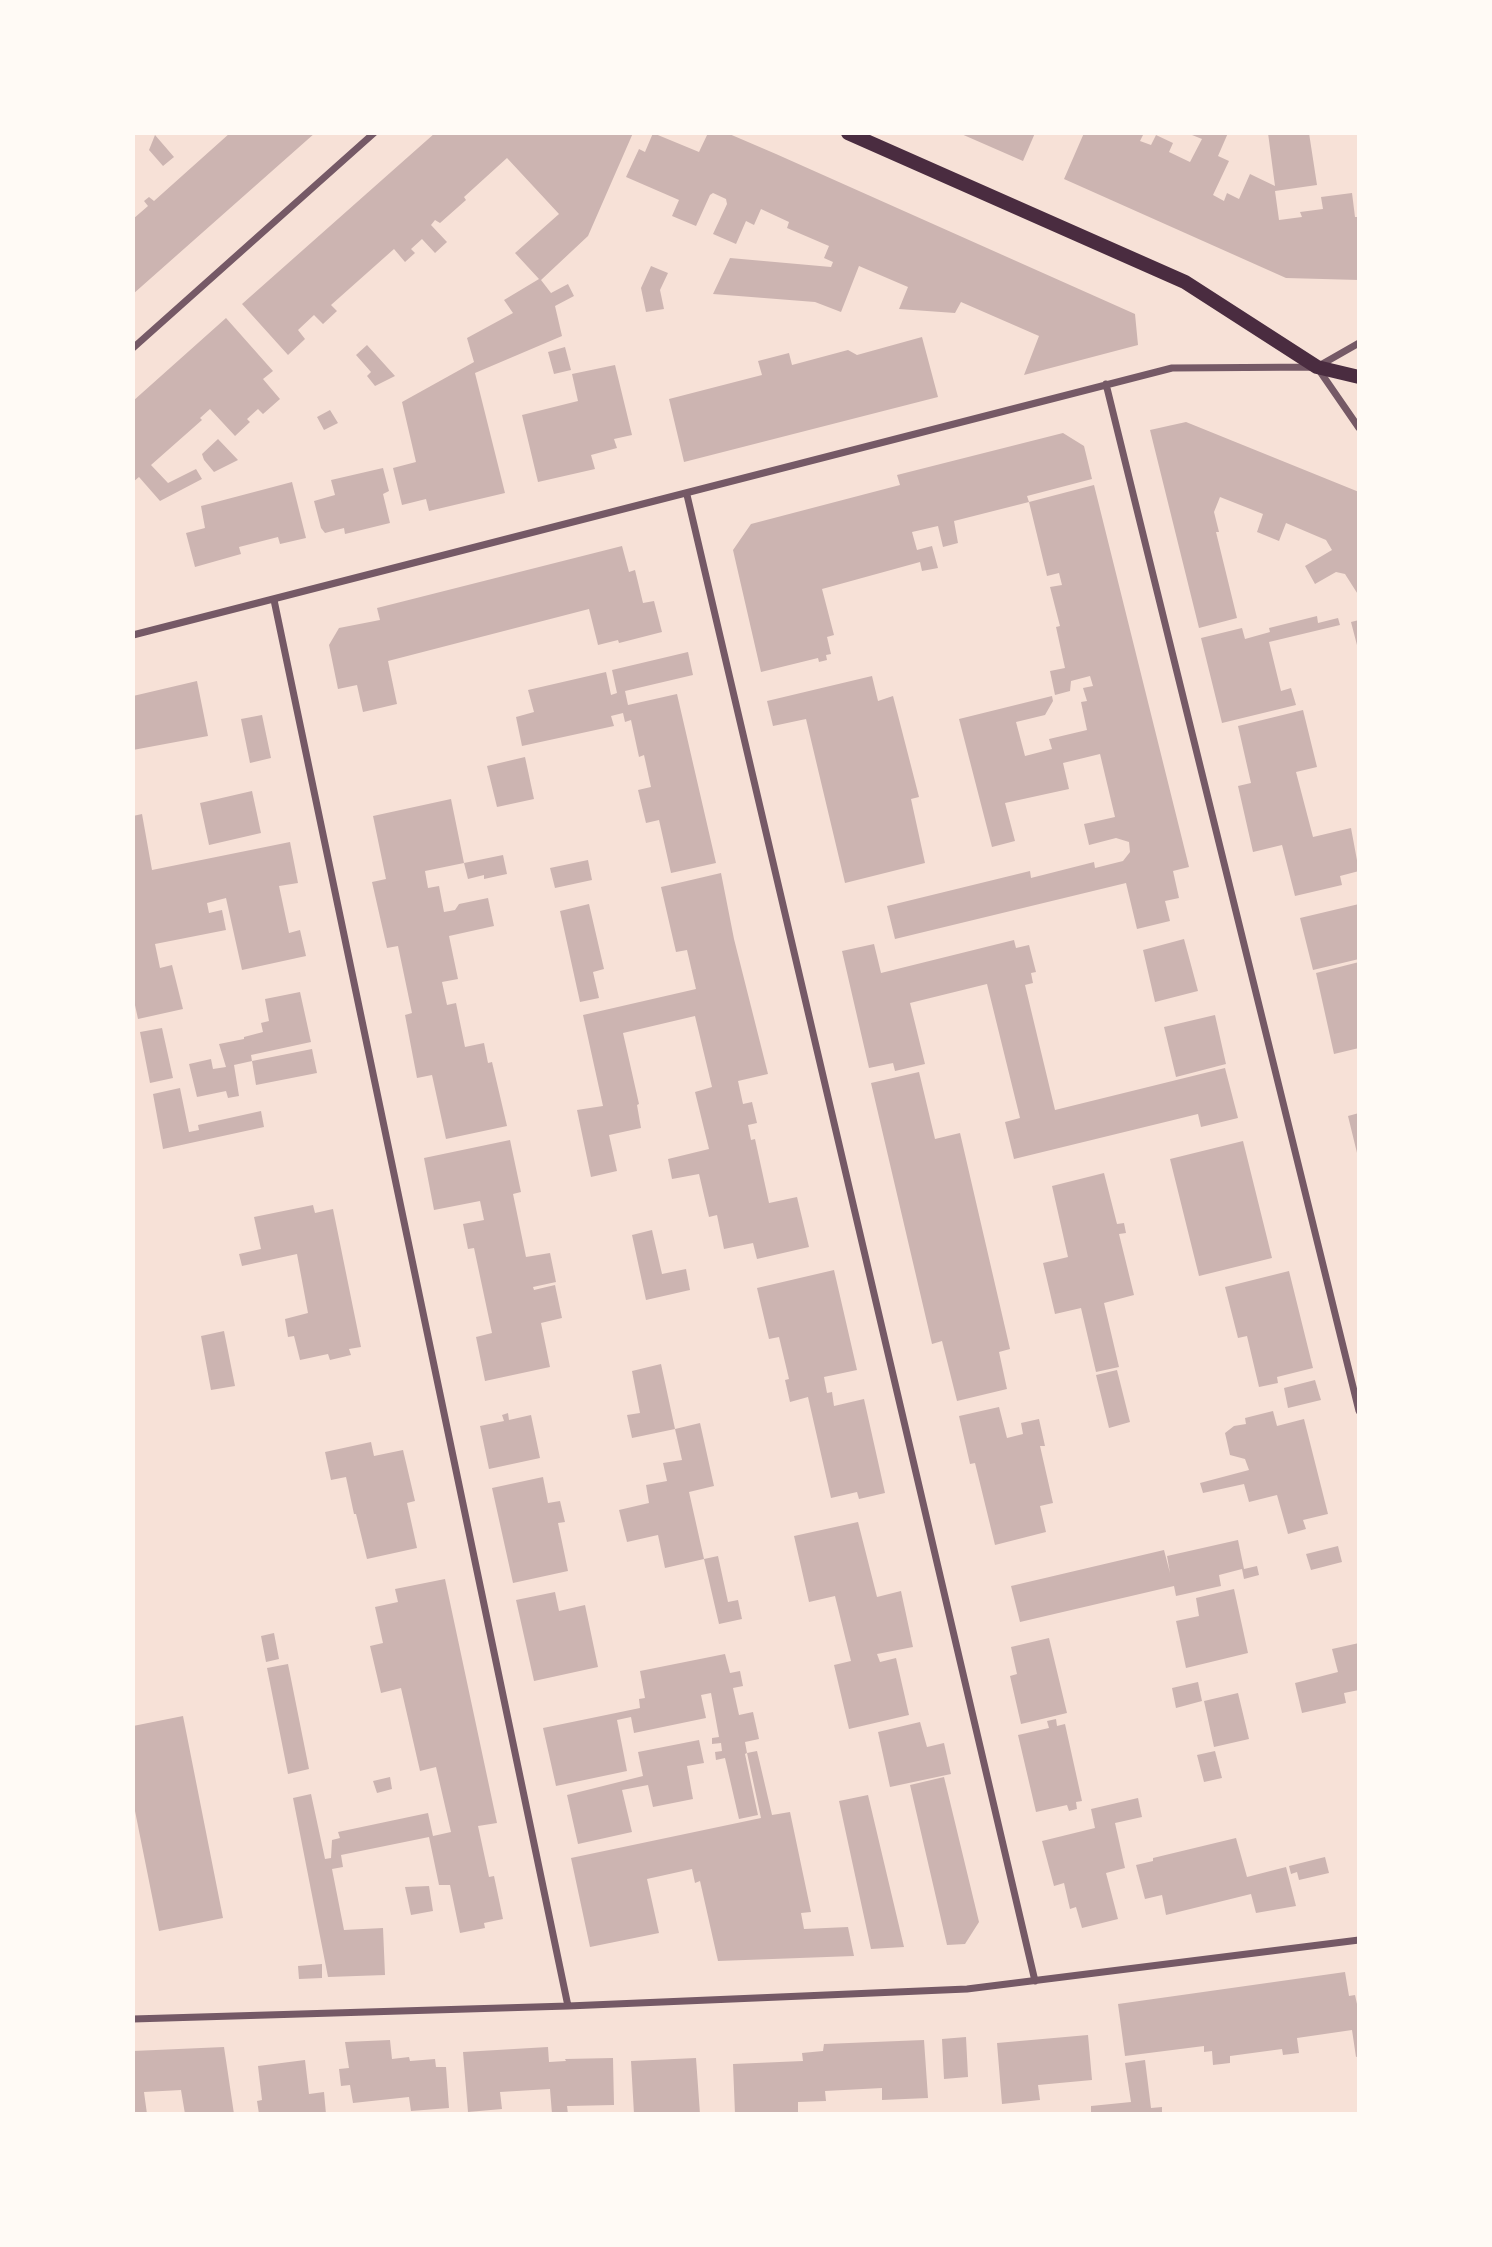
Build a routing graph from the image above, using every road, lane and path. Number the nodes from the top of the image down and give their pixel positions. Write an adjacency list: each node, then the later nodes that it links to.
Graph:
1 (373, 133): 4 (street)
2 (848, 133): 5 (main road)
3 (1359, 343): 5 (street)
4 (133, 348)
5 (1317, 367): 6 (main road); 7 (street); 8 (street)
6 (1359, 377)
7 (1106, 384): 9 (street); 12 (street)
8 (1359, 428)
9 (687, 495): 10 (street); 14 (street)
10 (274, 600): 11 (street); 15 (street)
11 (133, 635)
12 (1359, 1411)
13 (1359, 1940): 14 (street)
14 (1035, 1981): 15 (street)
15 (568, 2006): 16 (street)
16 (133, 2019)

